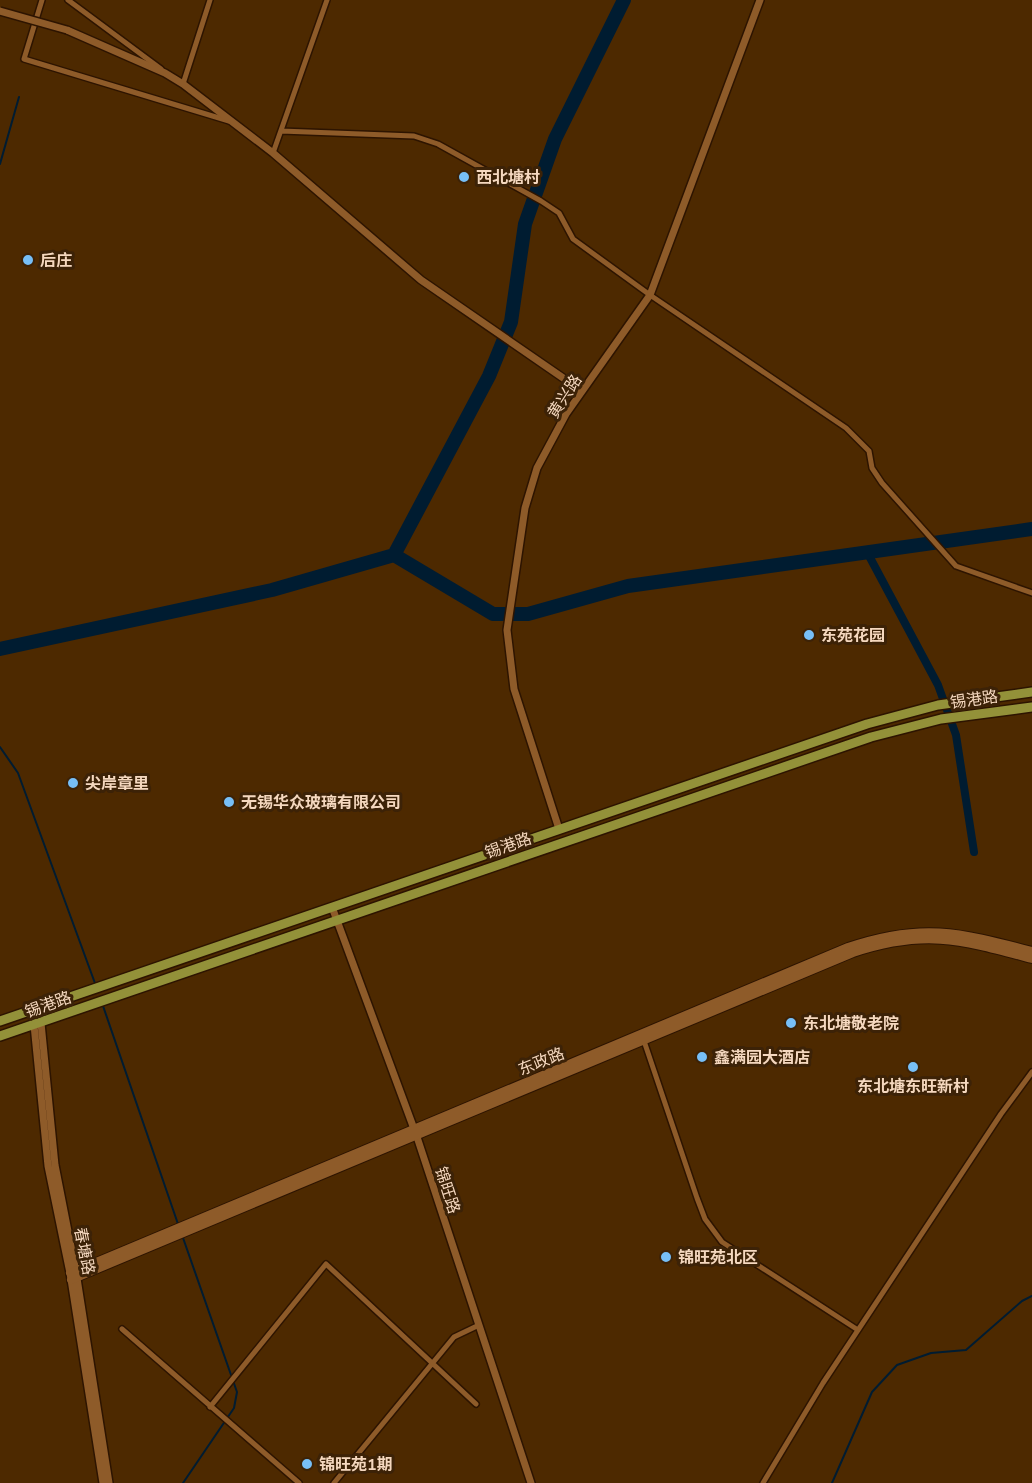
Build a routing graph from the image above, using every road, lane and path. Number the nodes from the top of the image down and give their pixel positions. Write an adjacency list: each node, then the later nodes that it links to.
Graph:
1 (42, 0): 9 (street)
2 (68, 0): 7 (street)
3 (210, 0): 8 (street)
4 (327, 0): 10 (street)
5 (760, 0): 12 (street, 黄兴路)
6 (0, 11): 7 (street, bridge)
7 (165, 73): 8 (street)
8 (183, 84): 9 (street)
9 (231, 122): 11 (street)
10 (281, 131): 11 (street); 12 (street)
11 (273, 153): 13 (street)
12 (650, 295): 13 (street, 黄兴路); 14 (street)
13 (582, 392): 17 (street, 黄兴路)
14 (1032, 593)
15 (1032, 692): 17 (main road, 锡港路)
16 (1032, 707): 19 (main road, 锡港路)
17 (559, 829): 18 (main road, 锡港路)
18 (332, 907): 19 (street, 锦旺路); 22 (main road, 锡港路)
19 (337, 920): 23 (main road, 锡港路); 27 (street, 锦旺路)
20 (1032, 951): 25 (main road, 东政路)
21 (1032, 959): 25 (main road, 东政路)
22 (0, 1021)
23 (38, 1024): 24 (main road, 锡港路); 28 (street, 春塘路)
24 (0, 1036)
25 (643, 1038): 27 (main road, 东政路); 31 (street)
26 (1032, 1072): 31 (street)
27 (416, 1133): 28 (main road, 东政路); 29 (street, 锦旺路)
28 (73, 1276): 35 (street, 春塘路); 36 (street, 春塘路)
29 (477, 1326): 32 (street); 39 (street, 锦旺路)
30 (122, 1329): 34 (street)
31 (858, 1330): 40 (street)
32 (433, 1362): 33 (street); 34 (street); 38 (street)
33 (476, 1404)
34 (210, 1407): 37 (street)
35 (103, 1483)
36 (109, 1483)
37 (299, 1483)
38 (334, 1483)
39 (531, 1483)
40 (763, 1483)

